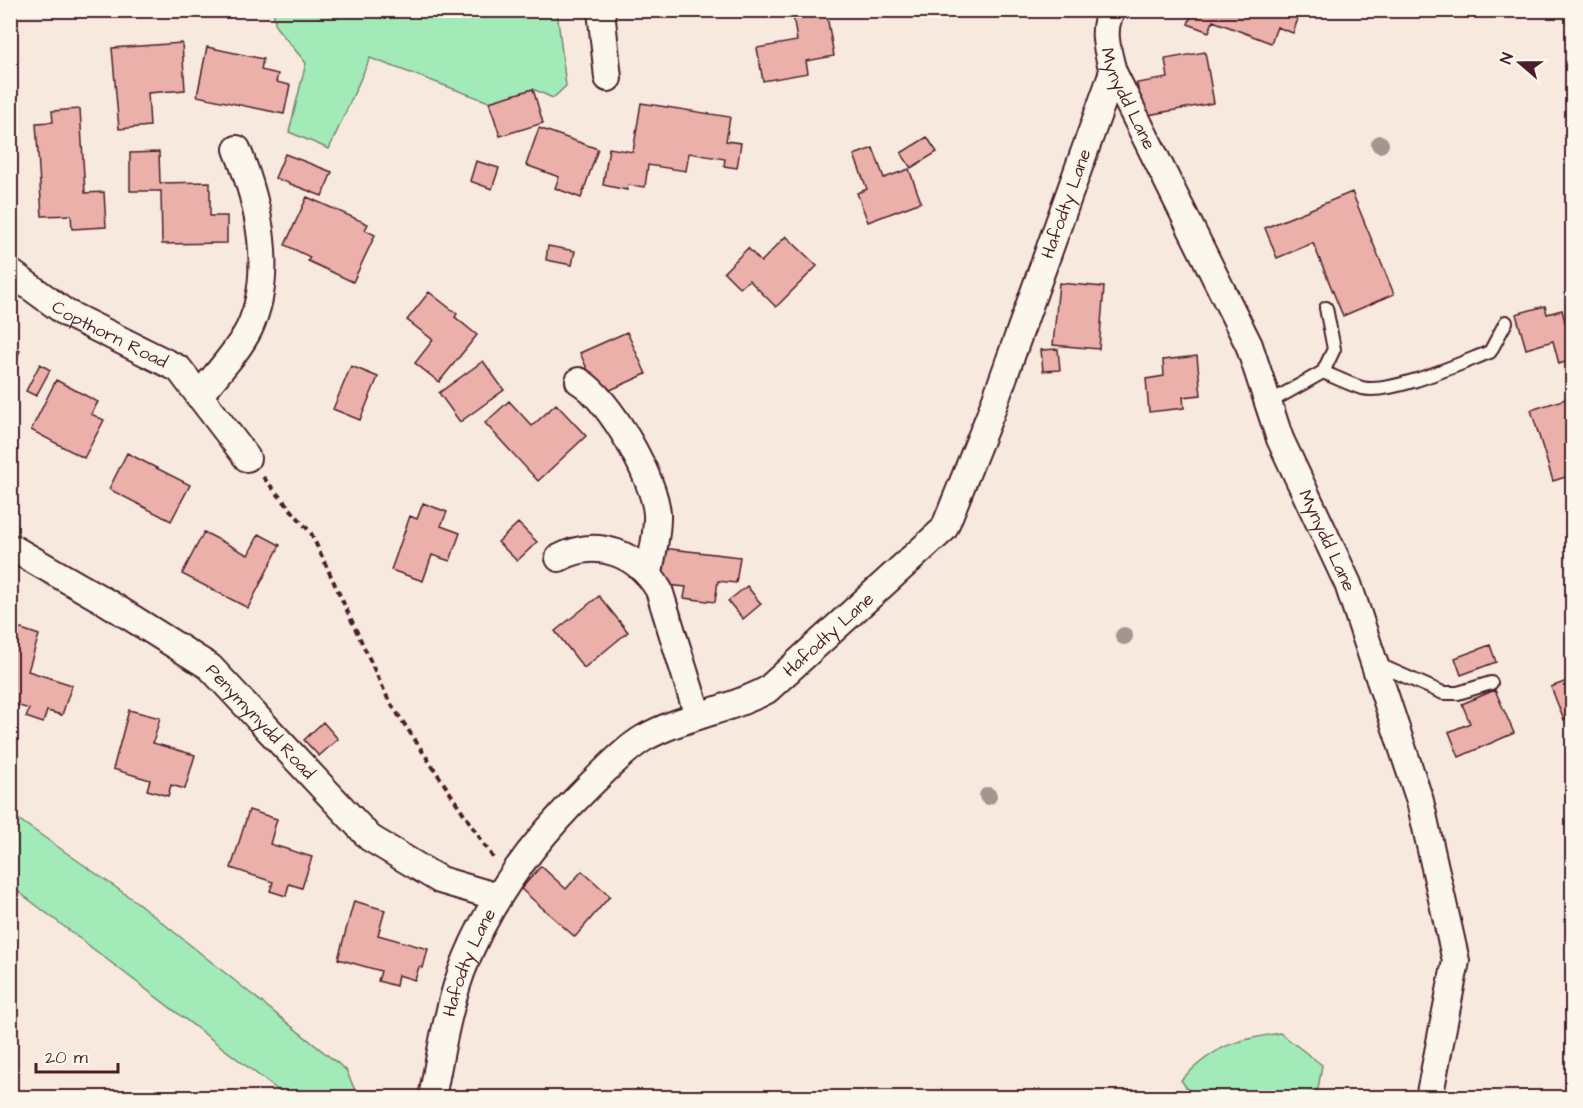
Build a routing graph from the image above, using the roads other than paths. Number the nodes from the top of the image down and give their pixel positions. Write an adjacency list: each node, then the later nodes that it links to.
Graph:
1 (602, 10): 4 (street)
2 (1112, 10): 3 (street, Mynydd Lane)
3 (1113, 72): 12 (street, Mynydd Lane); 19 (street, Hafodty Lane)
4 (608, 78)
5 (237, 149): 11 (street)
6 (10, 272): 11 (street, Copthorn Road)
7 (1326, 308): 9 (lane)
8 (1506, 322): 9 (lane)
9 (1323, 372): 12 (lane)
10 (579, 381): 16 (street)
11 (199, 396): 13 (street, Copthorn Road)
12 (1268, 404): 17 (street, Mynydd Lane)
13 (247, 458)
14 (14, 549): 20 (street, Penymynydd Road)
15 (559, 558): 16 (street)
16 (649, 573): 19 (street)
17 (1373, 662): 18 (lane); 22 (street, Mynydd Lane)
18 (1491, 683)
19 (698, 716): 20 (street, Hafodty Lane)
20 (504, 889): 21 (street, Hafodty Lane)
21 (432, 1098)
22 (1429, 1098)

